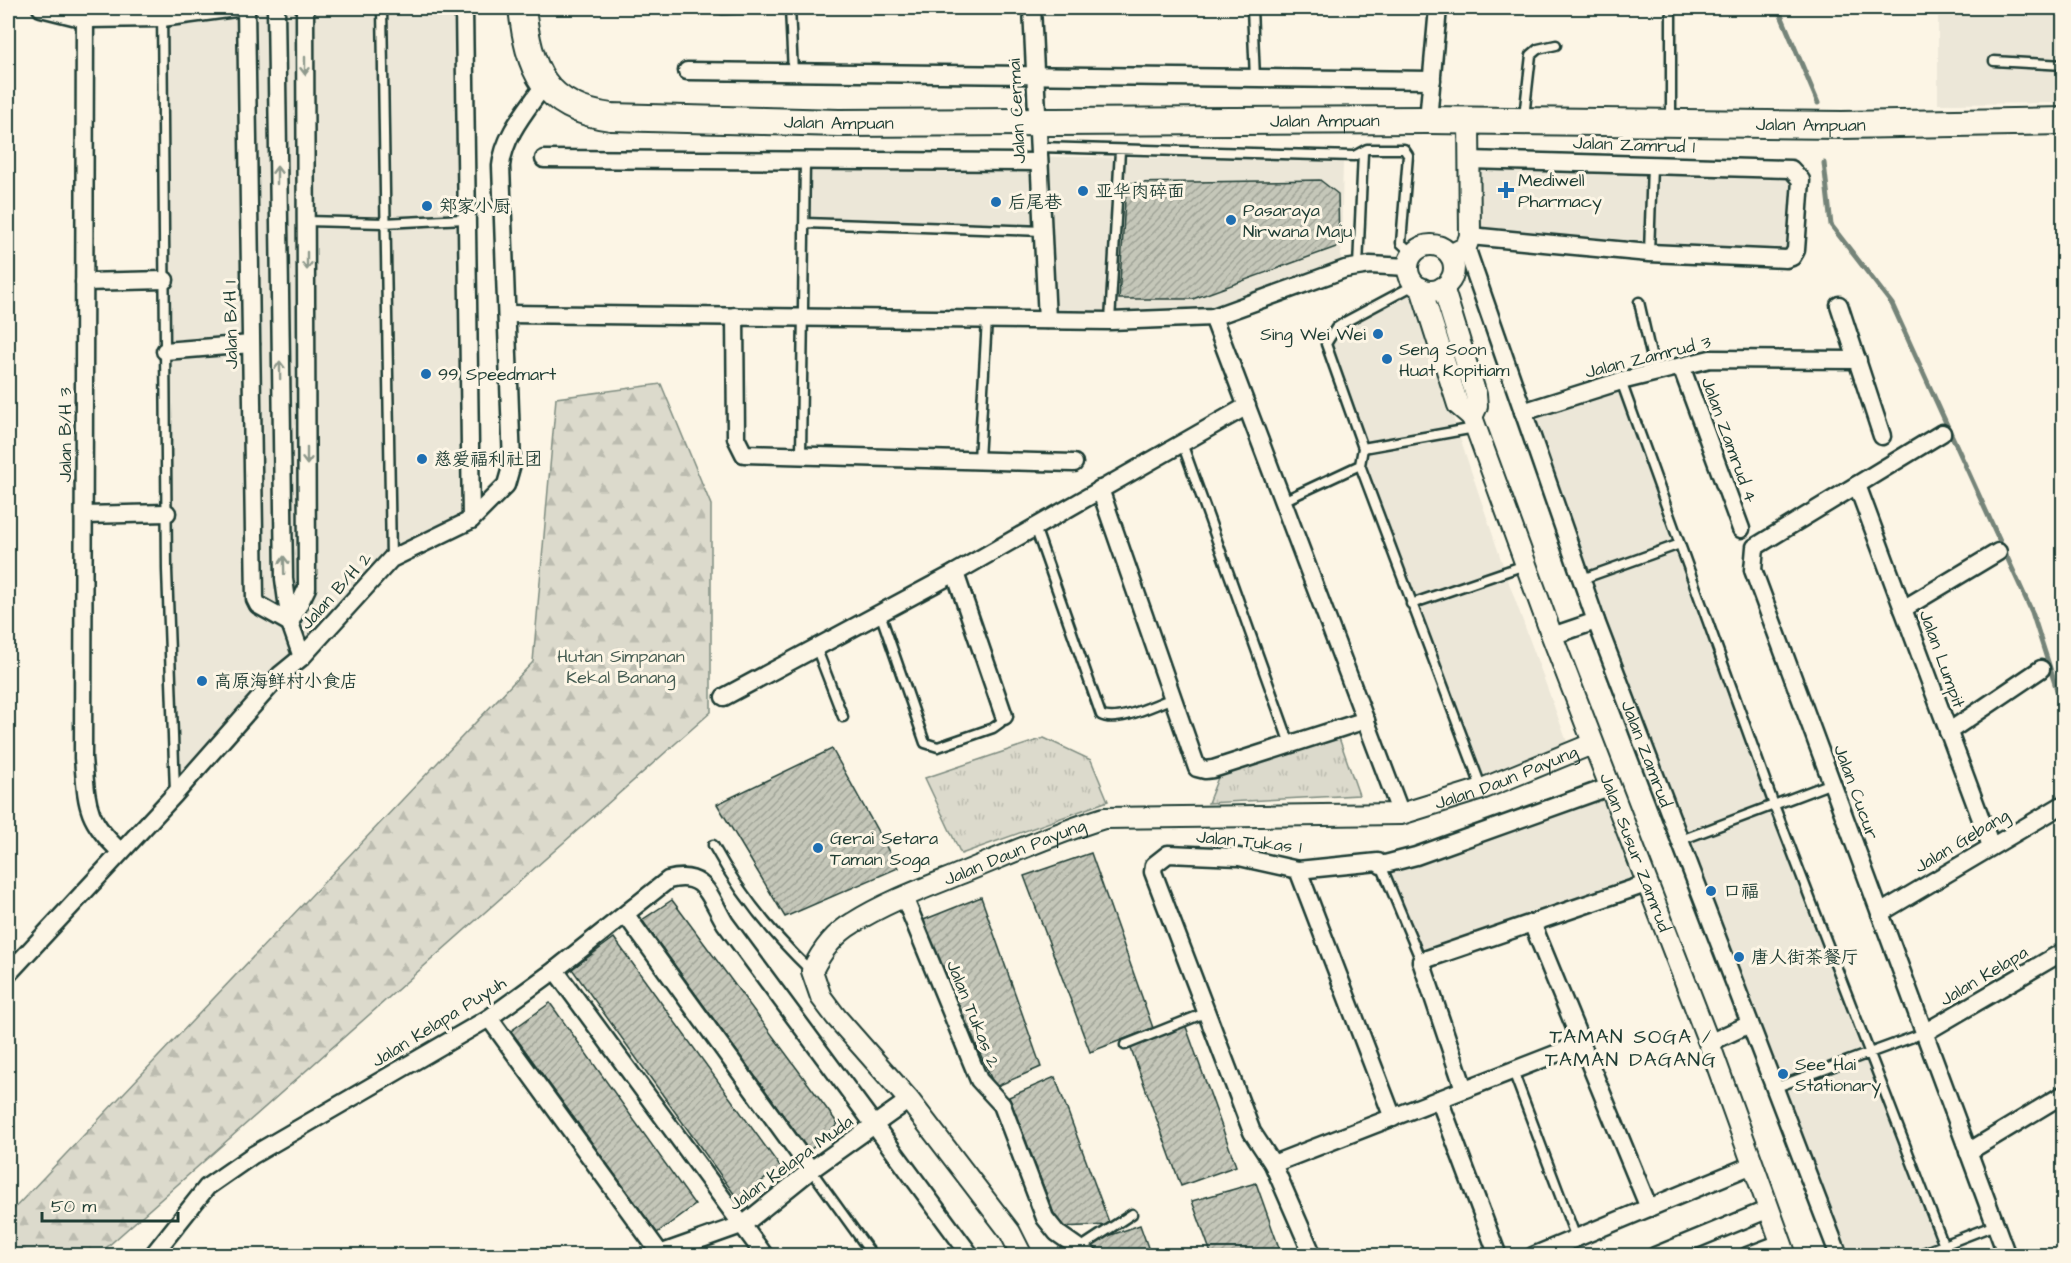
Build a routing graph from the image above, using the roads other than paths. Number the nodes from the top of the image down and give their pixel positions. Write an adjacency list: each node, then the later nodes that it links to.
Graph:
1 (41, 8): 16 (street)
2 (235, 8): 17 (street)
3 (246, 8): 62 (street, Jalan B/H 1)
4 (276, 8): 44 (street, one-way to 4)
5 (305, 8): 43 (street, one-way to 43)
6 (382, 8): 41 (lane)
7 (464, 8): 40 (street)
8 (522, 8): 26 (main road)
9 (752, 8): 15 (lane)
10 (790, 8): 22 (lane)
11 (1032, 8): 23 (street, Jalan Cermai)
12 (1252, 8): 24 (lane)
13 (1438, 8): 25 (street)
14 (1671, 8): 32 (lane)
15 (722, 9)
16 (85, 13): 17 (street); 51 (street, Jalan B/H 3)
17 (162, 13): 50 (lane)
18 (1556, 45): 29 (lane)
19 (1994, 62): 20 (lane)
20 (2064, 65)
21 (687, 71): 22 (street)
22 (793, 73): 23 (street)
23 (1035, 75): 24 (street); 31 (street, Jalan Cermai)
24 (1255, 79): 25 (street)
25 (1432, 81): 27 (street)
26 (544, 85): 31 (main road, Jalan Ampuan); 55 (street, Jalan B/H 2)
27 (1428, 120): 28 (main road, Jalan Ampuan); 31 (main road, Jalan Ampuan)
28 (1468, 120): 29 (main road, Jalan Ampuan); 37 (street, Jalan Zamrud)
29 (1524, 121): 32 (main road, Jalan Ampuan)
30 (2064, 121): 32 (main road, Jalan Ampuan)
31 (1036, 122): 35 (street, Jalan Cermai)
32 (1671, 124)
33 (1120, 151): 34 (lane); 35 (lane); 61 (lane)
34 (1362, 152): 48 (lane); 49 (lane)
35 (1039, 155): 38 (street); 45 (street, Jalan Cermai)
36 (544, 159): 38 (street)
37 (1469, 160): 39 (street, Jalan Zamrud 1); 46 (street, Jalan Zamrud)
38 (805, 161): 42 (lane)
39 (1652, 165): 47 (lane); 47 (street, Jalan Zamrud 1)
40 (465, 219): 41 (lane); 84 (street)
41 (384, 223): 43 (lane); 89 (lane)
42 (805, 223): 45 (lane); 57 (lane)
43 (307, 225): 44 (street); 97 (street, one-way to 97)
44 (277, 228): 97 (street, one-way to 44)
45 (1043, 231): 60 (street, Jalan Cermai)
46 (1462, 246): 47 (street); 49 (street); 52 (street); 69 (street, Jalan Zamrud)
47 (1649, 253)
48 (1358, 267): 49 (street); 58 (street)
49 (1414, 273): 52 (street); 70 (street); 74 (lane)
50 (165, 280): 51 (street); 63 (lane)
51 (84, 282): 83 (street, Jalan B/H 3)
52 (1443, 287): 70 (street)
53 (1639, 302): 66 (lane)
54 (1839, 305): 64 (street)
55 (507, 314): 56 (street); 84 (street, Jalan B/H 2)
56 (735, 316): 57 (street); 75 (street)
57 (803, 316): 59 (street); 75 (lane)
58 (1213, 317): 61 (street); 68 (street)
59 (987, 319): 60 (street); 76 (lane)
60 (1047, 320): 61 (street)
61 (1110, 321)
62 (251, 344): 63 (street); 97 (street, Jalan B/H 1)
63 (165, 351): 82 (lane)
64 (1858, 360): 65 (street, Jalan Zamrud 3); 72 (street)
65 (1681, 366): 66 (street, Jalan Zamrud 3); 86 (street, Jalan Zamrud 4)
66 (1655, 372): 67 (street, Jalan Zamrud 3)
67 (1621, 381): 69 (street, Jalan Zamrud 3); 87 (lane)
68 (1247, 406): 73 (street); 81 (street)
69 (1523, 412): 92 (street, Jalan Zamrud)
70 (1473, 422): 74 (lane); 90 (street, Jalan Susur Zamrud)
71 (1942, 433): 79 (street, Jalan Cucur)
72 (1882, 436)
73 (1182, 443): 80 (street); 108 (lane)
74 (1363, 448): 78 (lane)
75 (801, 455): 76 (street)
76 (979, 460): 77 (street)
77 (1074, 463)
78 (1360, 465): 81 (lane); 93 (lane)
79 (1857, 485): 94 (street, Jalan Lumpit); 110 (street, Jalan Cucur)
80 (1100, 489): 85 (street); 103 (street)
81 (1283, 501): 106 (street)
82 (167, 513): 83 (street); 113 (lane)
83 (84, 515): 120 (street, Jalan B/H 3)
84 (471, 520): 89 (street, Jalan B/H 2)
85 (1035, 527): 91 (street); 103 (lane)
86 (1741, 529)
87 (1680, 544): 92 (lane); 115 (lane)
88 (1998, 552): 94 (street)
89 (391, 559): 100 (street, Jalan B/H 2)
90 (1525, 565): 93 (lane); 98 (street, Jalan Susur Zamrud)
91 (955, 573): 95 (street); 104 (street)
92 (1582, 579): 96 (street, Jalan Zamrud)
93 (1412, 604): 112 (lane)
94 (1903, 609): 107 (street, Jalan Lumpit)
95 (880, 613): 99 (street); 104 (lane)
96 (1596, 621): 98 (street); 117 (street, Jalan Zamrud)
97 (290, 623): 100 (street)
98 (1552, 636): 109 (street, Jalan Susur Zamrud)
99 (816, 647): 102 (street); 105 (lane)
100 (302, 657): 113 (street, Jalan B/H 2)
101 (2041, 669): 107 (street)
102 (724, 697)
103 (1173, 698): 108 (street)
104 (1004, 716)
105 (843, 717)
106 (1366, 720): 108 (street); 116 (street)
107 (1948, 732): 119 (street, Jalan Lumpit)
108 (1290, 744)
109 (1592, 744): 111 (street, Jalan Susur Zamrud); 112 (street, Jalan Daun Payung)
110 (1832, 783): 115 (lane); 125 (street, Jalan Cucur)
111 (1609, 787): 121 (street, Jalan Tukas 1); 123 (street, Jalan Susur Zamrud)
112 (1482, 789): 116 (street, Jalan Daun Payung)
113 (175, 794): 120 (street, Jalan B/H 2)
114 (2064, 804): 119 (street, Jalan Gebang)
115 (1774, 805): 117 (lane); 140 (lane)
116 (1401, 814): 124 (street, Jalan Daun Payung)
117 (1681, 840): 135 (street, Jalan Zamrud)
118 (712, 845): 131 (lane)
119 (1991, 846): 125 (street, Jalan Gebang)
120 (120, 852): 132 (street, Jalan B/H 2)
121 (1381, 865): 122 (street, Jalan Tukas 1); 129 (lane)
122 (1298, 870): 133 (street, Jalan Tukas 1); 147 (street)
123 (1646, 884): 127 (street); 137 (street, Jalan Susur Zamrud)
124 (904, 897): 131 (street, Jalan Daun Payung); 161 (street, Jalan Tukas 2)
125 (1880, 913): 136 (street, Jalan Cucur)
126 (626, 915): 130 (street, Jalan Kelapa Puyuh); 148 (street, Jalan Kelapa Puyuh); 152 (street)
127 (1532, 923): 129 (street); 138 (street)
128 (2064, 951): 136 (street, Jalan Kelapa)
129 (1420, 961): 143 (street)
130 (555, 970): 134 (street, Jalan Kelapa Puyuh); 156 (street)
131 (812, 971): 146 (street)
132 (8, 974)
133 (1205, 1013): 139 (lane); 150 (street, Jalan Tukas 1)
134 (489, 1018): 162 (street); 163 (street, Jalan Kelapa Puyuh)
135 (1750, 1024): 137 (street); 142 (street, Jalan Zamrud)
136 (1924, 1033): 140 (lane); 149 (street, Jalan Cucur)
137 (1708, 1043): 151 (street, Jalan Susur Zamrud)
138 (1581, 1044): 141 (street); 153 (street)
139 (1125, 1045)
140 (1871, 1053): 142 (lane); 159 (lane)
141 (1513, 1071): 143 (street); 158 (lane)
142 (1774, 1088): 173 (street, Jalan Zamrud)
143 (1464, 1089): 145 (street)
144 (2064, 1094): 149 (street)
145 (1439, 1099): 147 (street); 169 (street)
146 (909, 1100): 148 (street, Jalan Kelapa Muda); 167 (street)
147 (1393, 1119): 150 (street)
148 (876, 1125): 152 (street, Jalan Kelapa Muda); 166 (street, Jalan Kelapa Puyuh)
149 (1968, 1152): 157 (street, Jalan Cucur)
150 (1273, 1164): 168 (street, Jalan Tukas 1)
151 (1752, 1165): 153 (street); 154 (street, Jalan Susur Zamrud)
152 (811, 1170): 156 (street, Jalan Kelapa Muda); 165 (lane)
153 (1649, 1208): 158 (street)
154 (1769, 1209): 160 (street, Jalan Susur Zamrud); 171 (street)
155 (1132, 1214): 161 (lane)
156 (744, 1224): 162 (street, Jalan Kelapa Muda); 164 (street)
157 (1995, 1225): 159 (lane); 176 (street, Jalan Cucur)
158 (1576, 1238): 170 (street)
159 (1944, 1245): 174 (lane); 175 (lane)
160 (1784, 1249): 172 (street)
161 (1085, 1252)
162 (659, 1255)
163 (152, 1256)
164 (765, 1256)
165 (873, 1256)
166 (971, 1256)
167 (1022, 1256)
168 (1313, 1256)
169 (1498, 1256)
170 (1533, 1256)
171 (1655, 1256)
172 (1747, 1256)
173 (1839, 1256)
174 (1915, 1256)
175 (1948, 1256)
176 (2007, 1256)

